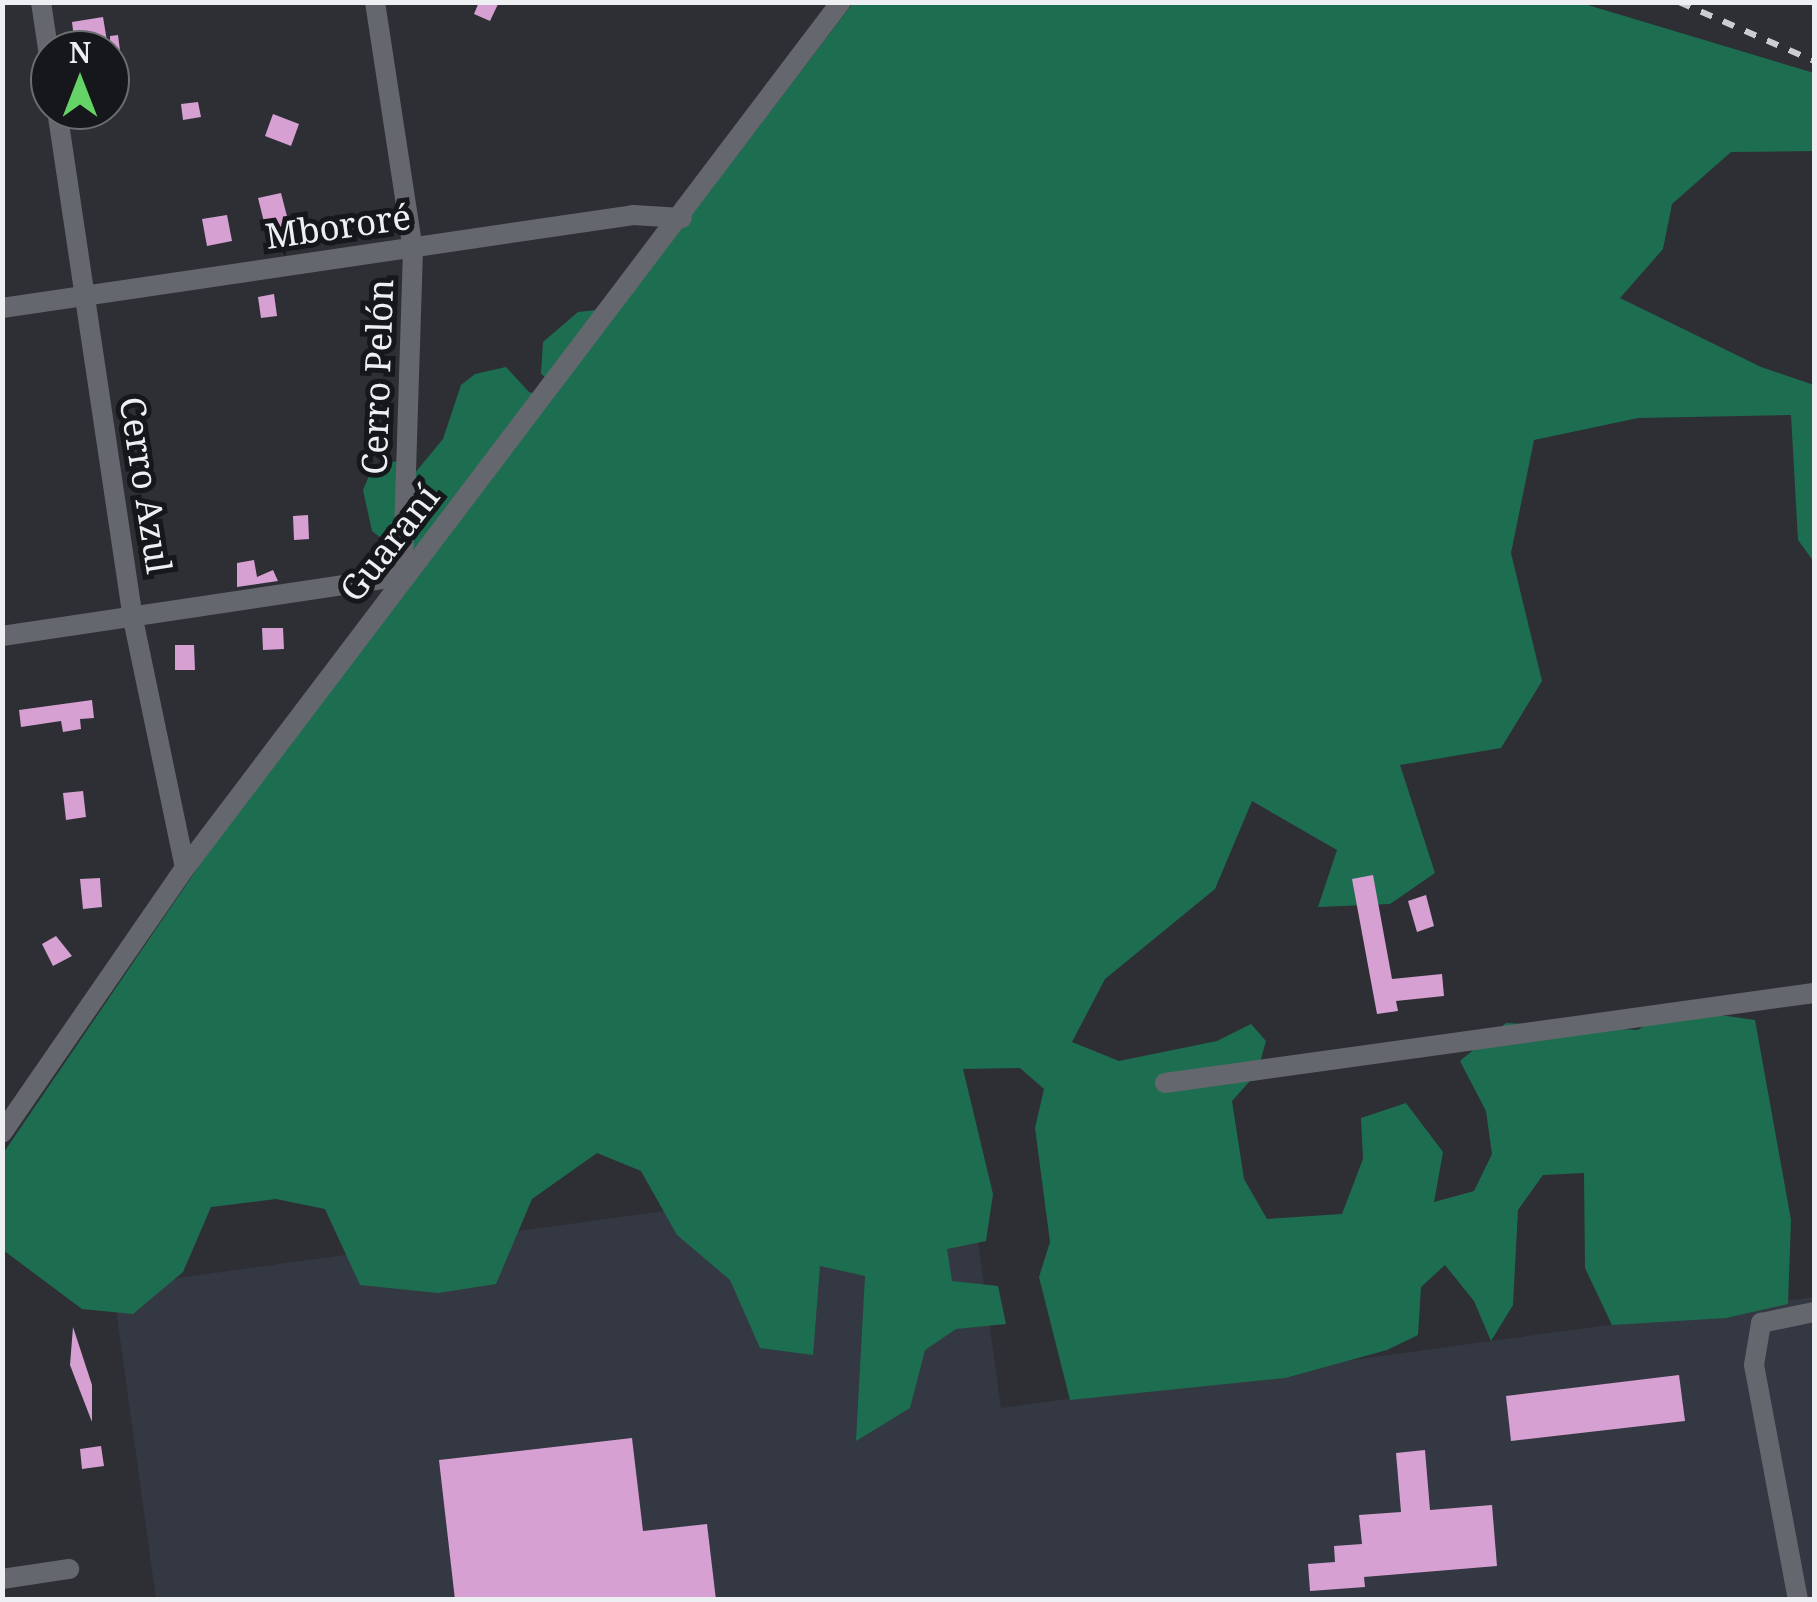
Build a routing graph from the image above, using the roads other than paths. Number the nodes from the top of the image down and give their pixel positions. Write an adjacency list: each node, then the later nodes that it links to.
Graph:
1 (41, 2): 4 (street)
2 (375, 2): 7 (street, Cerro Pelón)
3 (841, 2): 6 (street, Guaraní)
4 (45, 30)
5 (60, 130): 8 (street, Cerro Azul)
6 (682, 218): 7 (street, Mbororé); 10 (street, Guaraní)
7 (413, 248): 8 (street, Mbororé); 10 (street, Cerro Pelón)
8 (84, 295): 9 (street, Mbororé); 11 (street, Cerro Azul)
9 (2, 308)
10 (403, 576): 11 (street); 13 (street, Guaraní)
11 (134, 619): 12 (street); 13 (street, Cerro Azul)
12 (2, 636)
13 (184, 868): 16 (street, Guaraní)
14 (1814, 993): 15 (street)
15 (1165, 1083)
16 (2, 1133)
17 (1814, 1312): 20 (street)
18 (69, 1569): 19 (street)
19 (2, 1579)
20 (1798, 1600)

